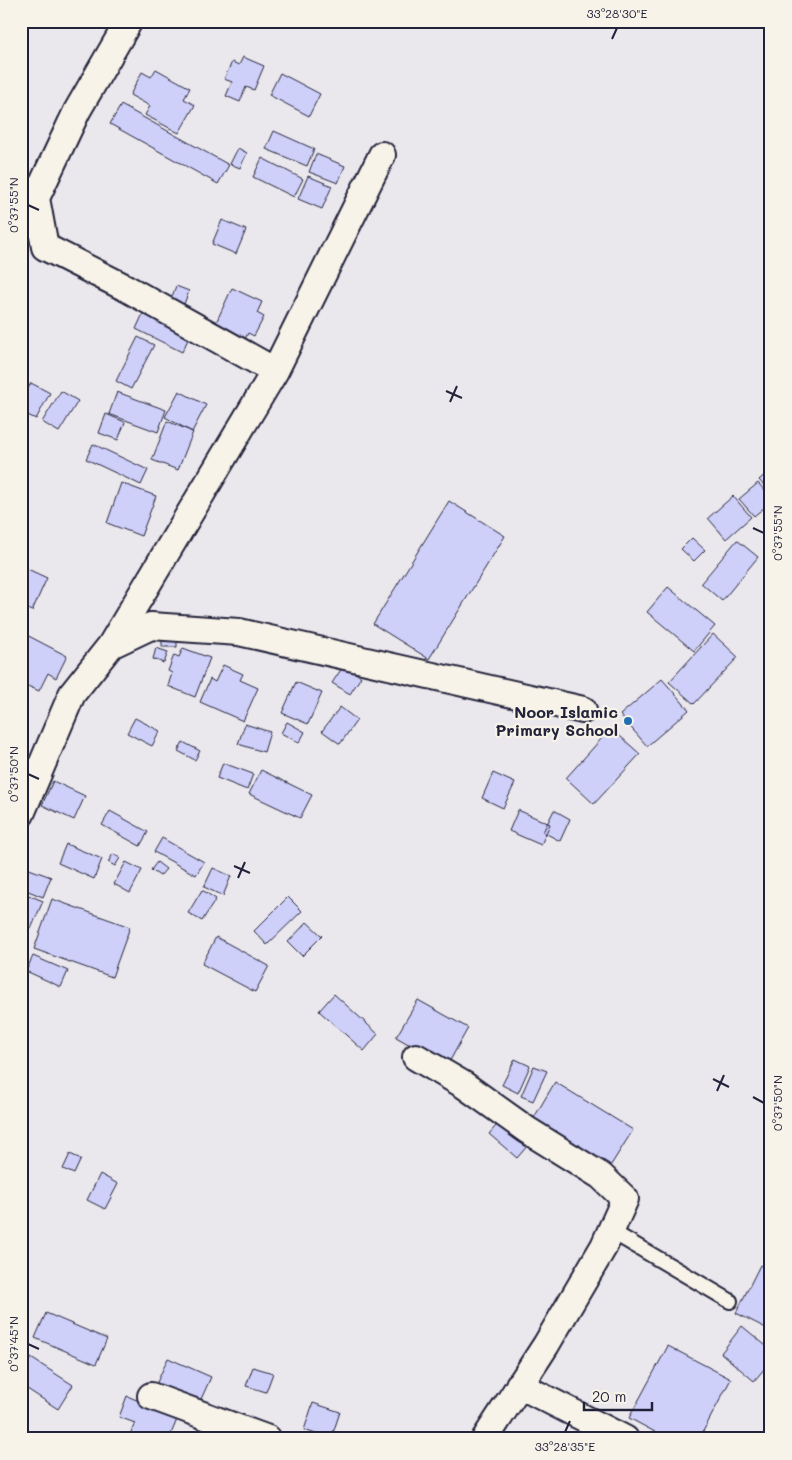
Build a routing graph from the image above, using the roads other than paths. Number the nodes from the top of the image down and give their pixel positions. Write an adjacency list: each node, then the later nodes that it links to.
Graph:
1 (129, 21): 3 (street)
2 (382, 155): 3 (street)
3 (275, 371): 4 (street)
4 (111, 645): 5 (street); 6 (street)
5 (583, 710)
6 (21, 814)
7 (416, 1057): 8 (street)
8 (611, 1231): 9 (lane); 10 (street)
9 (730, 1301)
10 (519, 1386): 13 (street); 14 (street)
11 (152, 1396): 12 (street)
12 (268, 1439)
13 (485, 1439)
14 (625, 1439)

